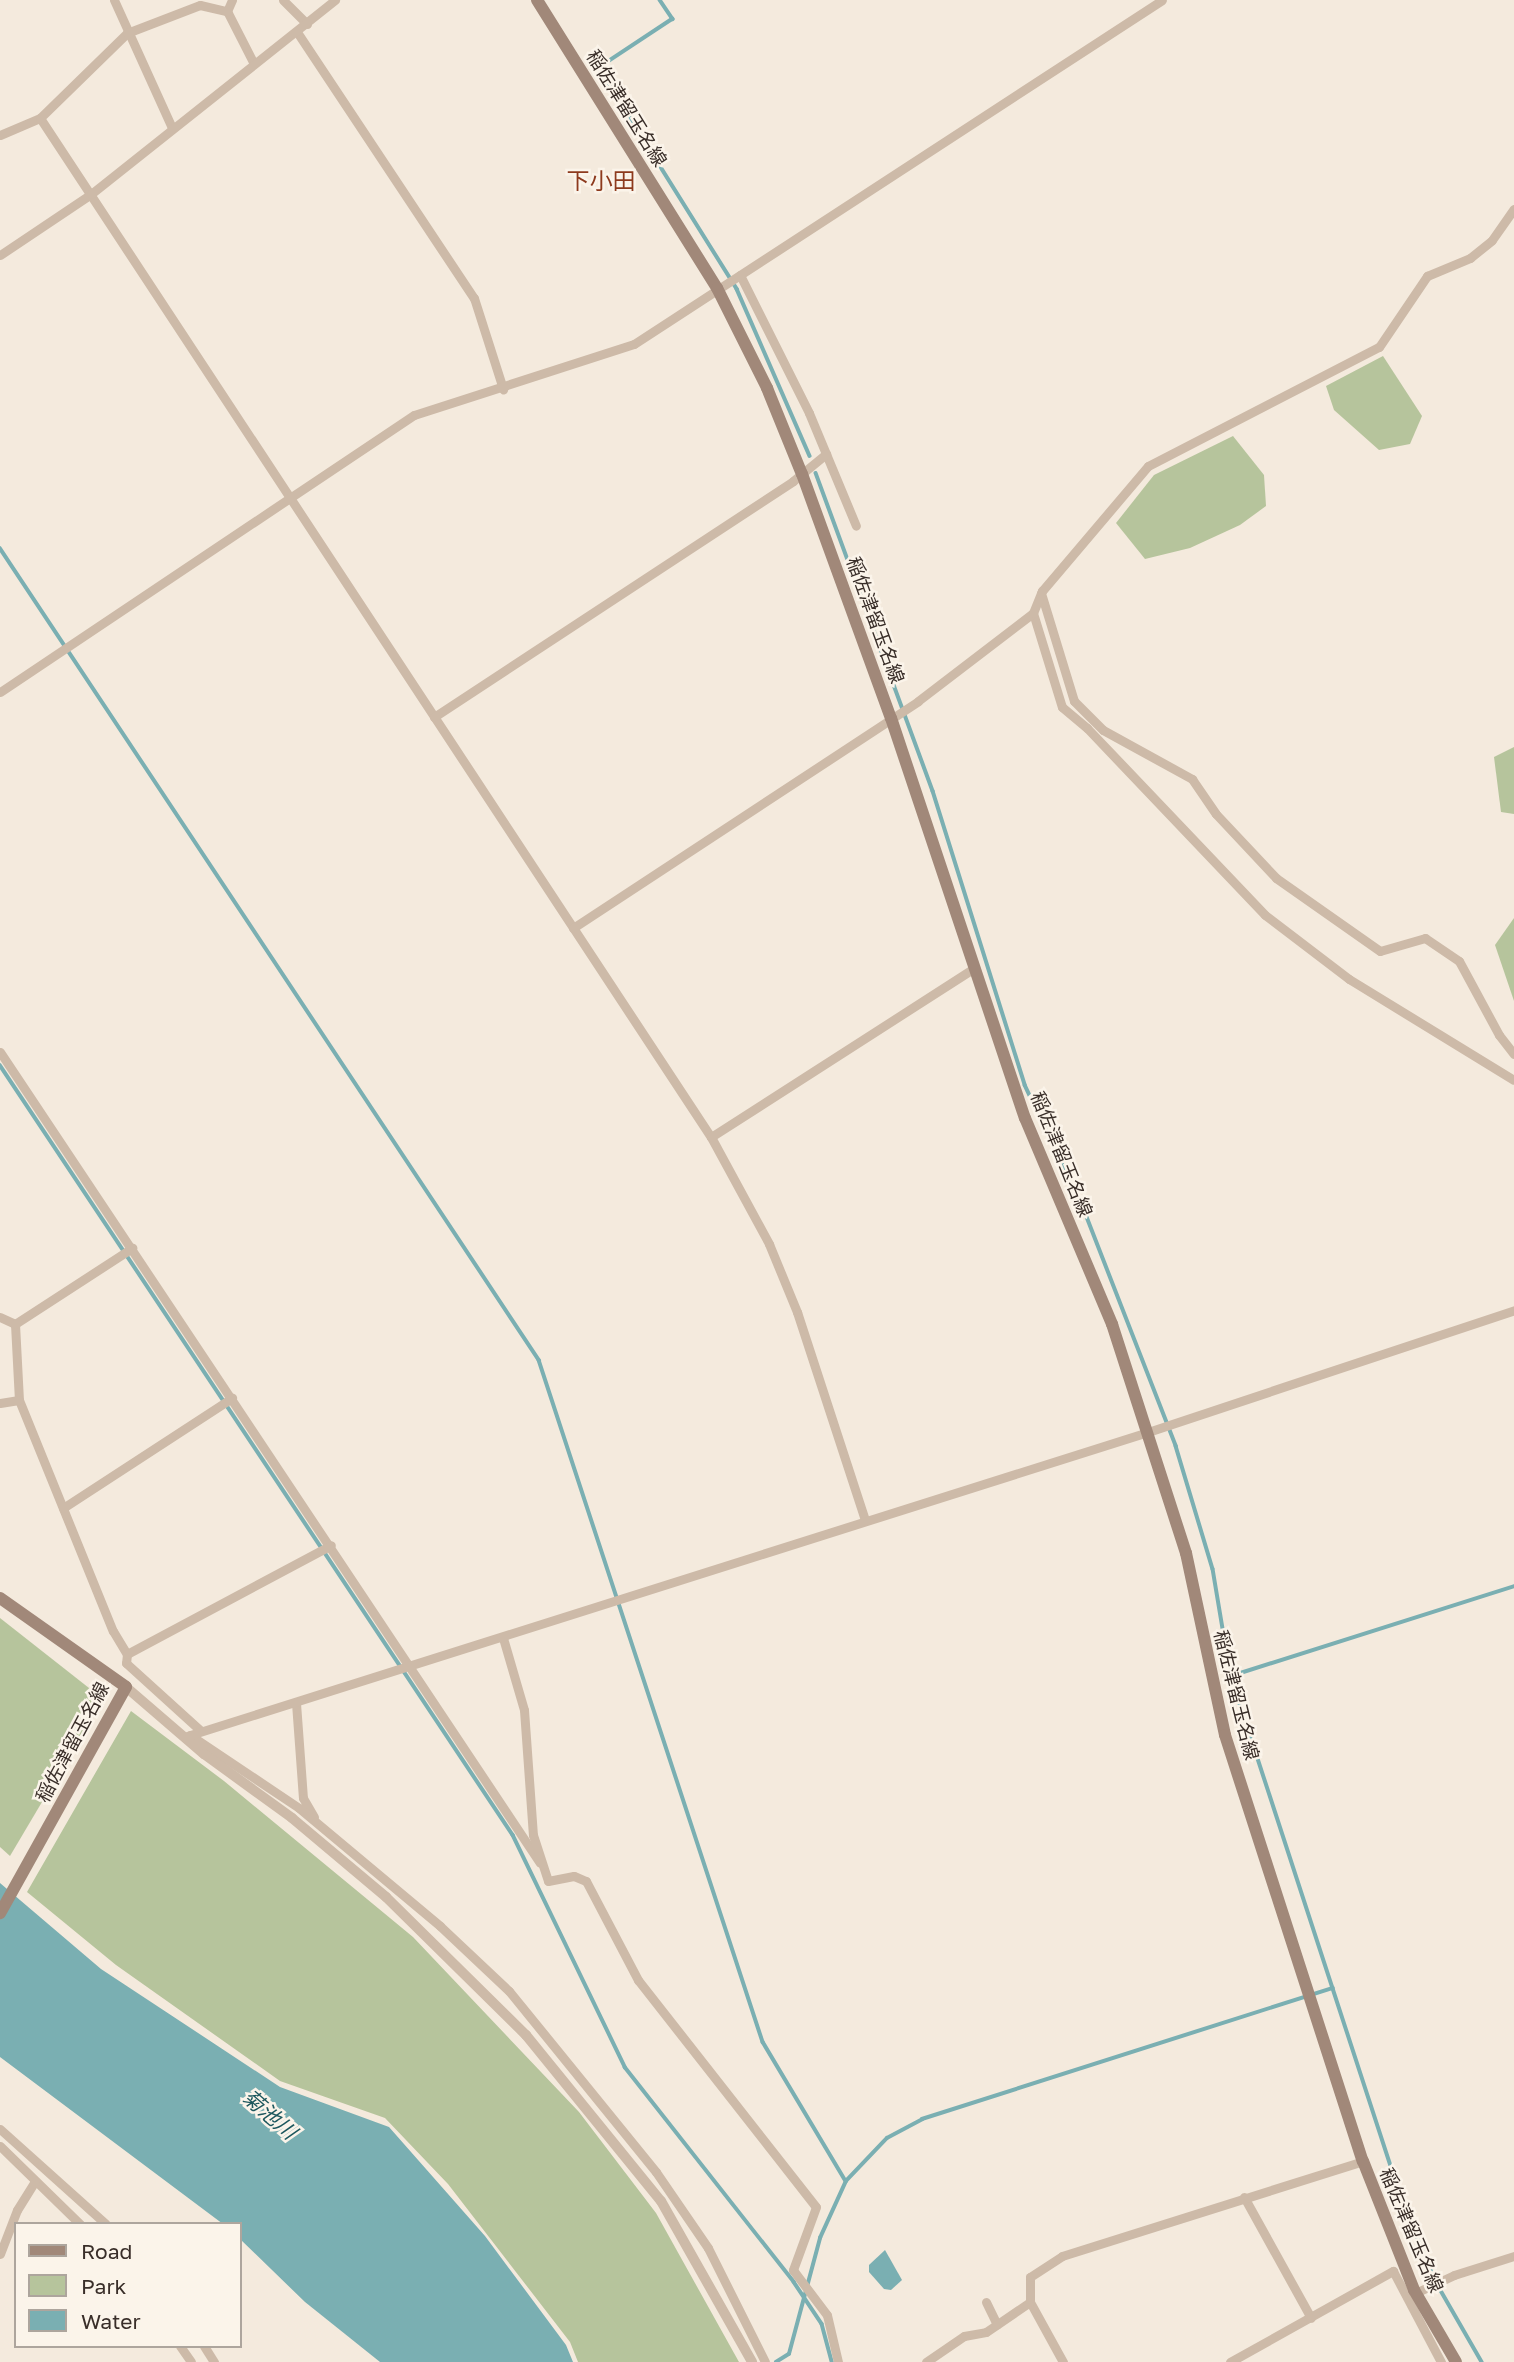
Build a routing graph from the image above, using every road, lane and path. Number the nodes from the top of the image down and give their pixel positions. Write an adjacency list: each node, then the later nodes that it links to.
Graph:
1 (114, 0): 11 (street)
2 (232, 0): 8 (street)
3 (283, 0): 9 (street)
4 (335, 0): 9 (street)
5 (537, 0): 20 (main road, 稲佐津留玉名線)
6 (1162, 0): 19 (street)
7 (203, 3): 8 (street); 11 (street)
8 (227, 11): 12 (street)
9 (307, 24): 10 (street)
10 (297, 32): 12 (street); 21 (street)
11 (127, 33): 13 (street); 14 (street)
12 (253, 62): 14 (street)
13 (40, 118): 15 (street); 16 (street)
14 (172, 128): 16 (street)
15 (0, 135)
16 (91, 194): 18 (street); 24 (street)
17 (1514, 209): 26 (street)
18 (0, 255)
19 (740, 275): 20 (street); 22 (street)
20 (718, 287): 21 (street); 23 (main road, 稲佐津留玉名線)
21 (503, 389): 24 (street)
22 (826, 454): 23 (street); 25 (street)
23 (802, 474): 29 (main road, 稲佐津留玉名線); 30 (street)
24 (288, 499): 28 (street); 30 (street)
25 (856, 526)
26 (1041, 593): 27 (street); 34 (street)
27 (1033, 612): 29 (street); 35 (street)
28 (0, 692)
29 (895, 716): 31 (street); 32 (main road, 稲佐津留玉名線)
30 (435, 717): 31 (street)
31 (573, 928): 36 (street)
32 (974, 968): 36 (street); 44 (main road, 稲佐津留玉名線)
33 (0, 1052): 37 (street)
34 (1514, 1054)
35 (1514, 1080)
36 (711, 1137): 46 (street)
37 (131, 1248): 40 (street); 41 (street)
38 (1514, 1310): 44 (street)
39 (0, 1317): 40 (street)
40 (15, 1324): 42 (street)
41 (231, 1398): 45 (street); 47 (street)
42 (19, 1400): 43 (street); 45 (street)
43 (0, 1403)
44 (1148, 1432): 46 (street); 61 (main road, 稲佐津留玉名線)
45 (63, 1508): 50 (street)
46 (865, 1520): 49 (street)
47 (329, 1546): 50 (street); 51 (street)
48 (0, 1598): 52 (main road, 稲佐津留玉名線)
49 (503, 1638): 51 (street); 57 (street)
50 (127, 1654): 54 (street)
51 (410, 1667): 53 (street); 57 (street)
52 (126, 1687): 55 (street); 58 (main road, 稲佐津留玉名線)
53 (296, 1703): 54 (street); 56 (street)
54 (201, 1731): 55 (street)
55 (187, 1736): 56 (street); 73 (street)
56 (316, 1821): 74 (street)
57 (540, 1863): 75 (street)
58 (0, 1913)
59 (0, 2129): 65 (street)
60 (0, 2146): 62 (street)
61 (1363, 2161): 63 (street); 68 (main road, 稲佐津留玉名線)
62 (35, 2182): 64 (street); 66 (street)
63 (1244, 2197): 70 (street); 71 (street)
64 (78, 2222)
65 (104, 2222)
66 (0, 2254)
67 (1514, 2256): 68 (street)
68 (1411, 2295): 71 (street); 79 (street); 80 (main road, 稲佐津留玉名線)
69 (986, 2302): 72 (street)
70 (1030, 2302): 72 (street); 77 (street)
71 (1311, 2318): 78 (street)
72 (997, 2325): 76 (street)
73 (752, 2362)
74 (765, 2362)
75 (838, 2362)
76 (926, 2362)
77 (1063, 2362)
78 (1230, 2362)
79 (1440, 2362)
80 (1456, 2362)

